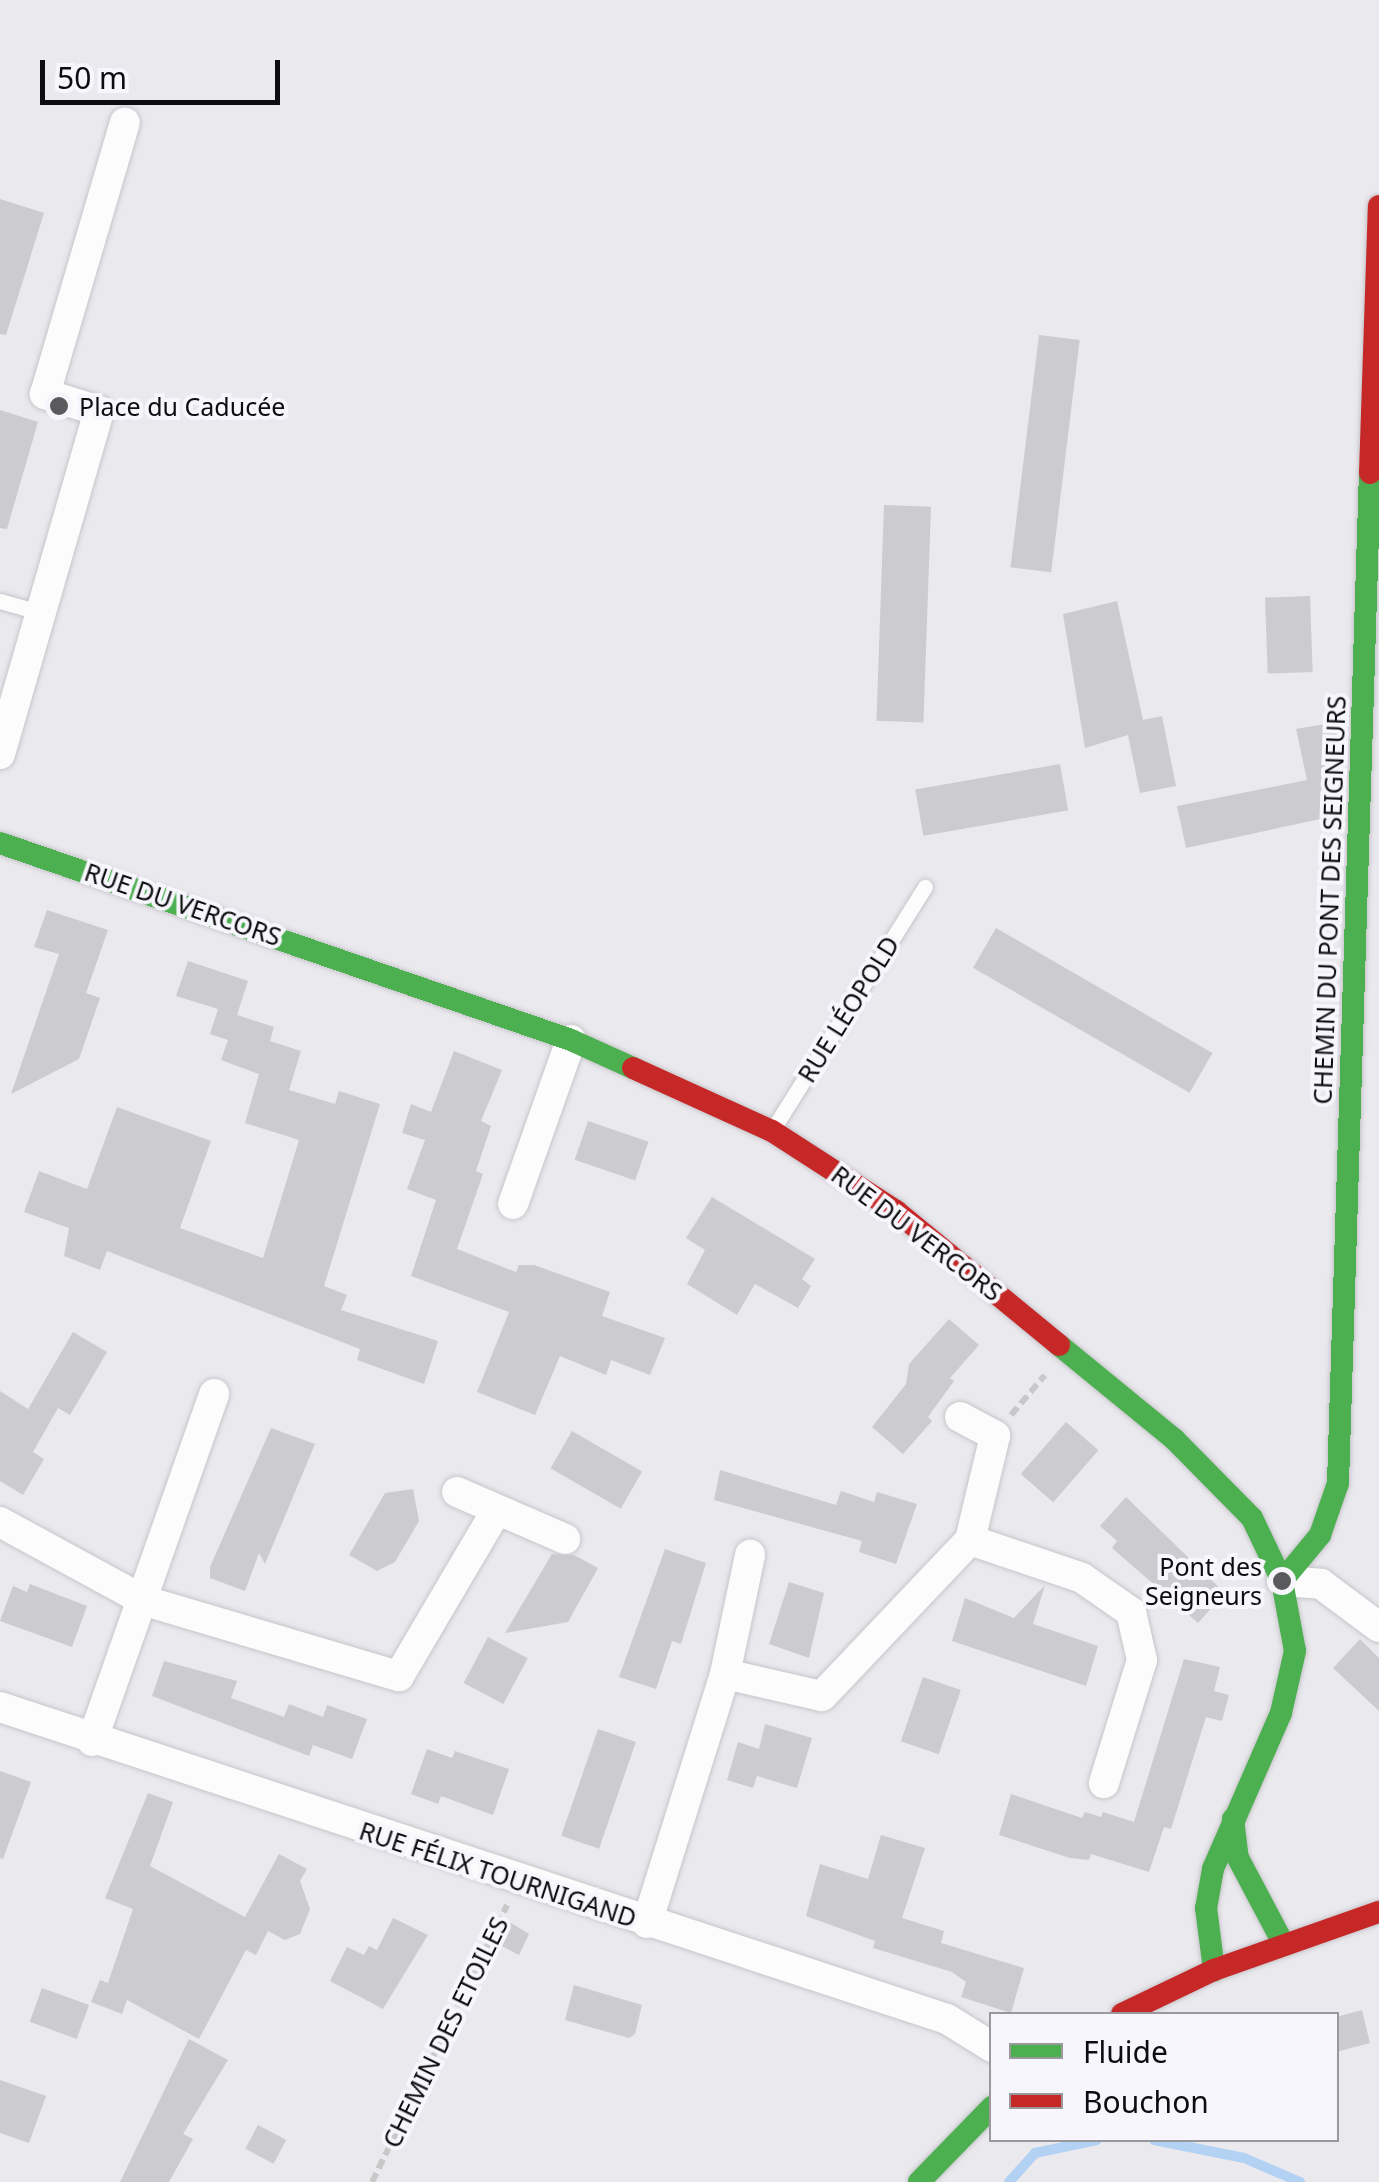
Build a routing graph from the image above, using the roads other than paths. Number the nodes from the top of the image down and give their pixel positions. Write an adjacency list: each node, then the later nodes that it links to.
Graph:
1 (125, 123): 4 (street)
2 (1379, 206): 19 (street, CHEMIN DU PONT DES SEIGNEURS)
3 (0, 601): 4 (lane)
4 (42, 614): 5 (street)
5 (0, 754)
6 (0, 843): 8 (street, RUE DU VERCORS)
7 (925, 886): 9 (lane, RUE LÉOPOLD)
8 (571, 1040): 9 (street, RUE DU VERCORS); 10 (street)
9 (772, 1131): 19 (street, RUE DU VERCORS)
10 (513, 1204)
11 (214, 1394): 20 (street)
12 (960, 1417): 17 (street)
13 (456, 1492): 14 (street)
14 (496, 1512): 16 (street); 20 (street)
15 (0, 1522): 20 (street)
16 (565, 1540)
17 (970, 1540): 22 (street); 25 (street)
18 (750, 1555): 22 (street)
19 (1282, 1580): 21 (street); 26 (street, RUE DU VERCORS)
20 (145, 1601): 24 (street)
21 (1379, 1627)
22 (724, 1674): 28 (street)
23 (0, 1707): 24 (street, RUE FÉLIX TOURNIGAND)
24 (92, 1741): 28 (street, RUE FÉLIX TOURNIGAND)
25 (1104, 1783)
26 (1233, 1819): 29 (street); 30 (street, RUE DU VERCORS)
27 (1379, 1912): 29 (street)
28 (647, 1923): 32 (street, RUE FÉLIX TOURNIGAND)
29 (1282, 1943): 30 (street)
30 (1214, 1970): 31 (street)
31 (1126, 2012)
32 (989, 2045)
33 (989, 2110): 34 (street)
34 (919, 2182)

